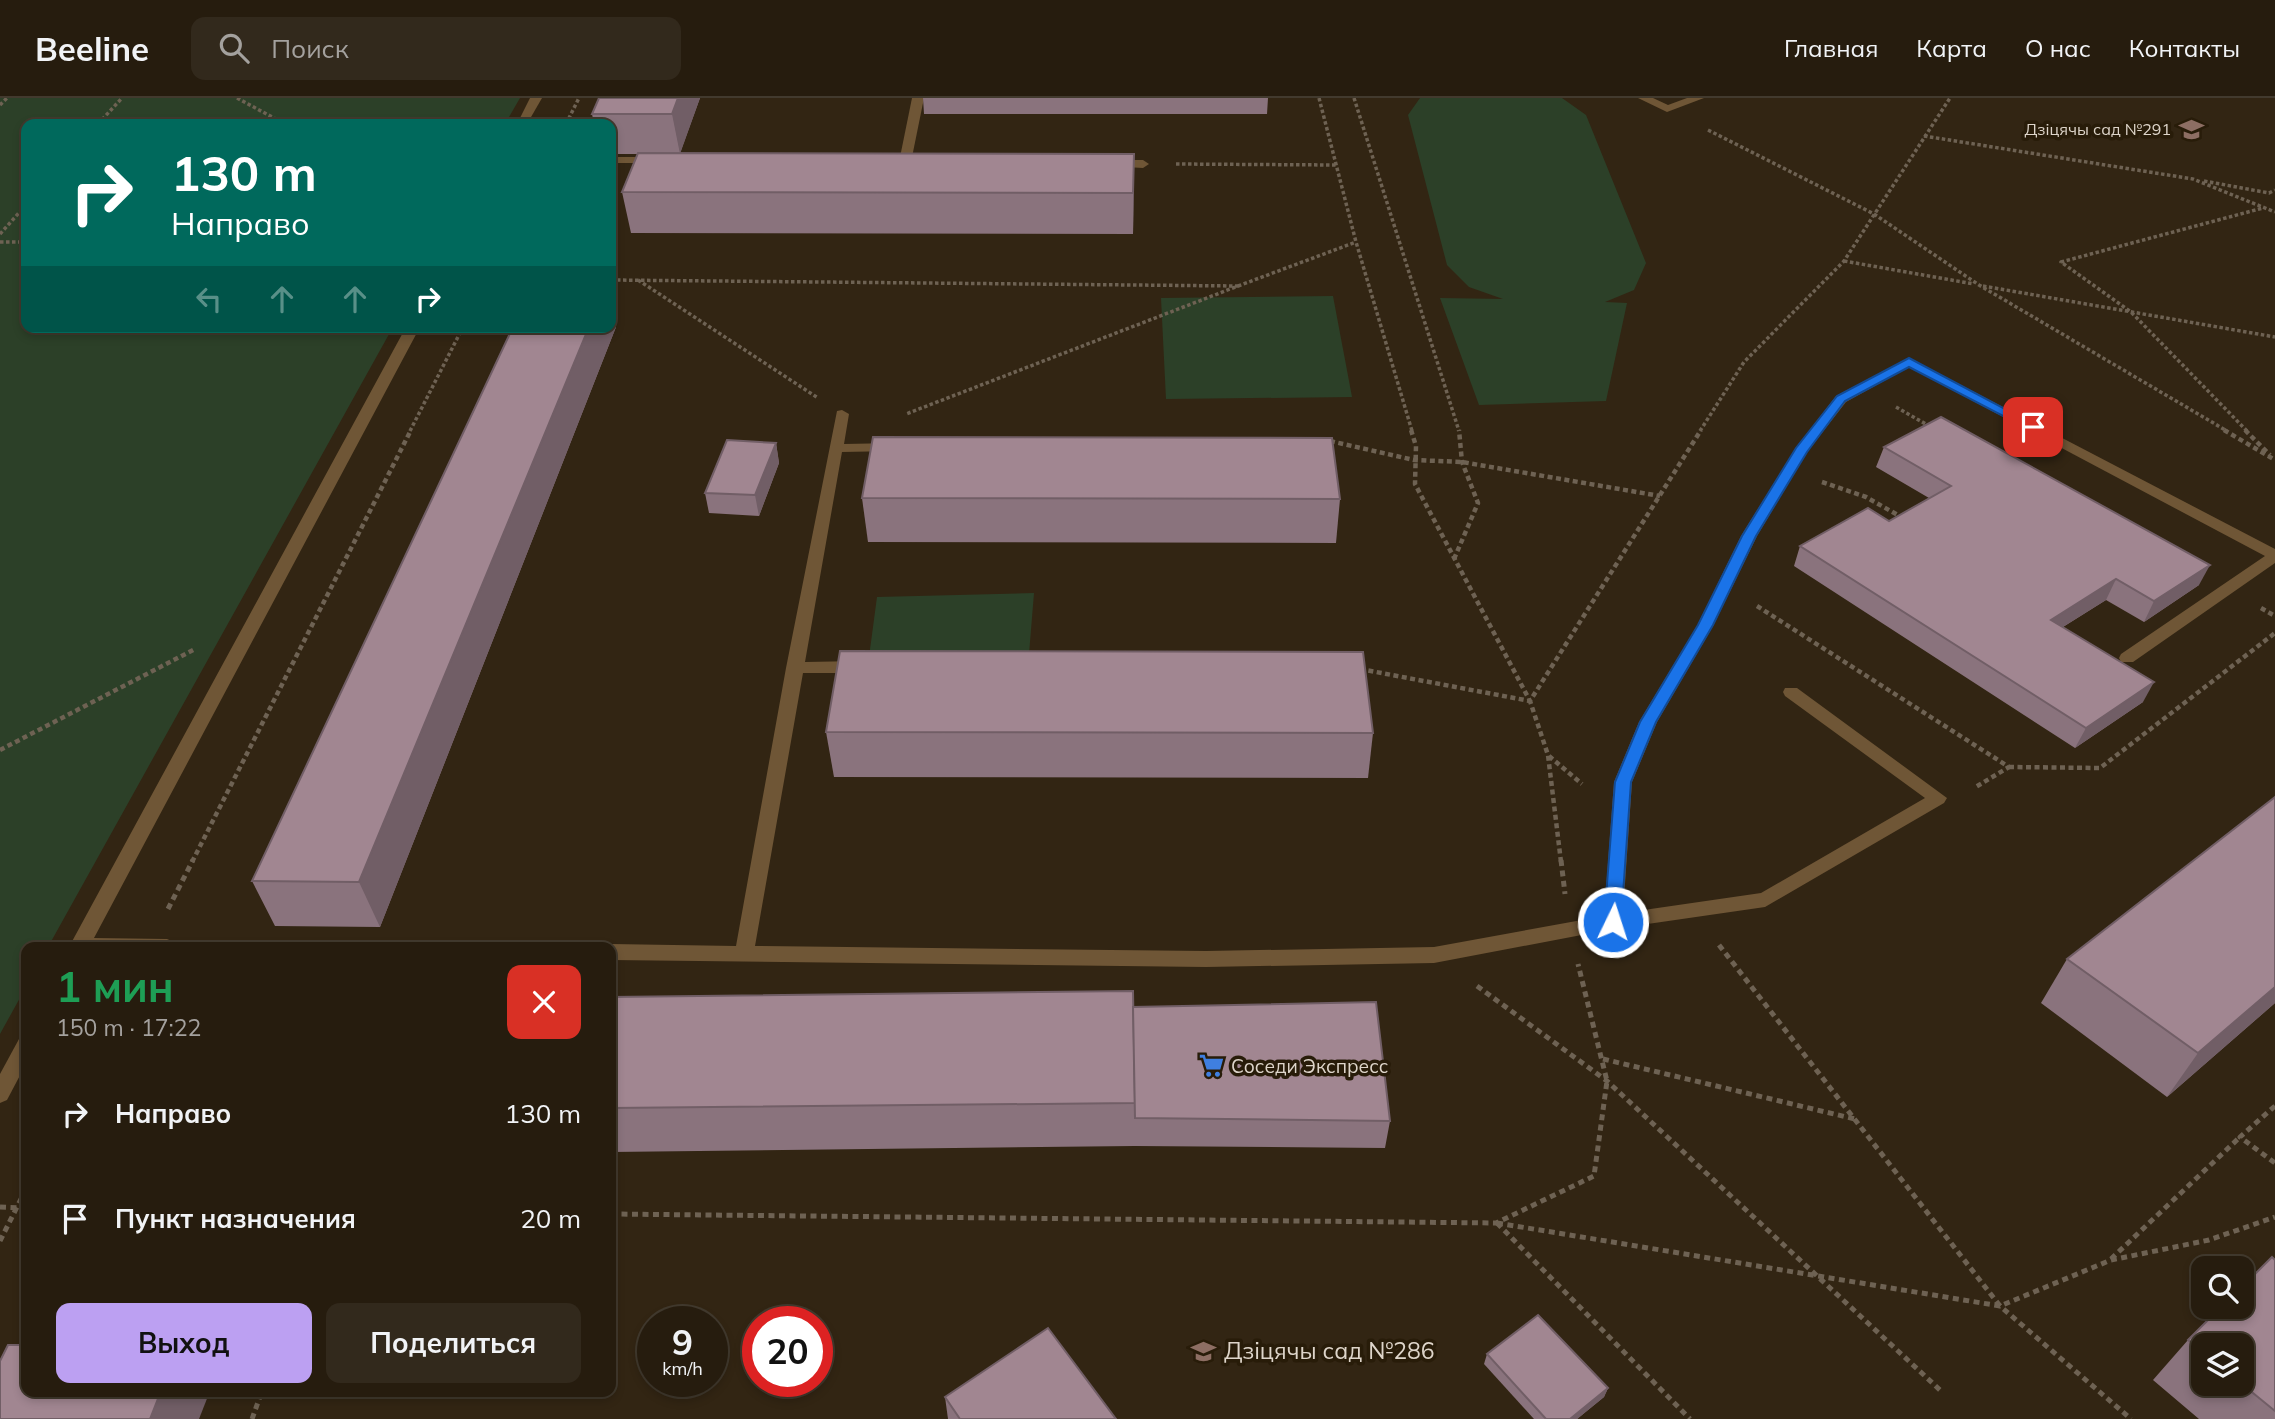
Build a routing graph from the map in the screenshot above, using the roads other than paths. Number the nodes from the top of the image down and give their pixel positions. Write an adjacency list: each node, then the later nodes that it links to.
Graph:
1 (536, 98): 5 (lane)
2 (918, 98): 9 (lane)
3 (1644, 98): 4 (lane)
4 (1698, 98)
5 (525, 119)
6 (616, 160): 7 (lane)
7 (664, 160)
8 (892, 162): 9 (lane)
9 (905, 162): 10 (lane)
10 (918, 162)
11 (1104, 163): 12 (lane)
12 (1143, 164)
13 (410, 333): 23 (lane)
14 (842, 414): 16 (lane)
15 (904, 447): 16 (lane)
16 (836, 448): 19 (lane)
17 (2275, 556): 18 (lane); 22 (lane)
18 (2127, 657)
19 (794, 667): 20 (lane); 25 (lane)
20 (877, 667)
21 (1791, 692): 22 (lane)
22 (1613, 922): 25 (lane)
23 (81, 942)
24 (616, 952): 25 (lane)
25 (744, 954)
26 (21, 1054): 27 (lane)
27 (0, 1094)

